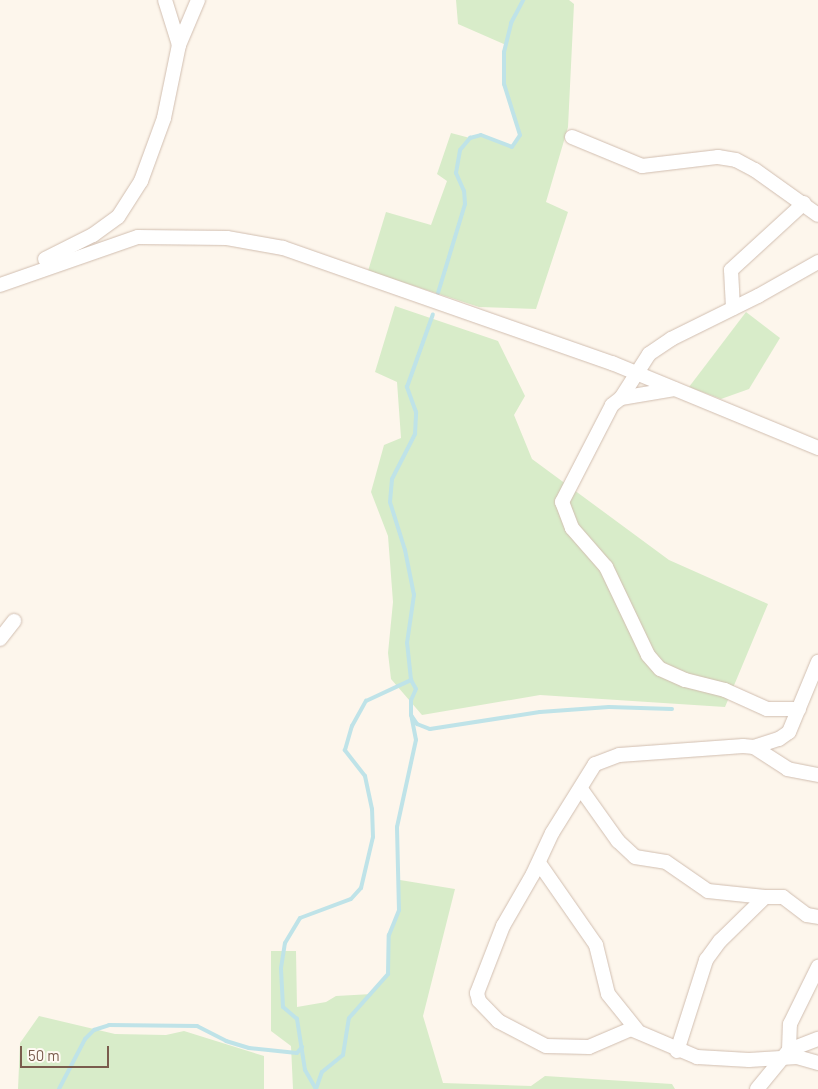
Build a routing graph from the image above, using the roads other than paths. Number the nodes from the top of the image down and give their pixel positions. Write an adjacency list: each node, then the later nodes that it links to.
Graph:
1 (165, 0): 3 (street)
2 (198, 0): 3 (street)
3 (179, 45): 8 (street)
4 (572, 137): 5 (street)
5 (804, 203): 6 (street); 9 (street)
6 (818, 215)
7 (818, 262): 9 (street)
8 (6, 282): 10 (street)
9 (733, 308): 10 (street)
10 (638, 374): 11 (street); 12 (street)
11 (674, 389): 12 (street); 13 (street)
12 (622, 398): 17 (street)
13 (818, 448)
14 (0, 622): 15 (street)
15 (0, 639)
16 (818, 662): 17 (street)
17 (799, 709): 18 (street)
18 (754, 747): 19 (street); 20 (street)
19 (818, 775)
20 (581, 789): 21 (street); 22 (street)
21 (539, 863): 25 (street); 25 (street)
22 (765, 897): 23 (street); 27 (street)
23 (818, 917)
24 (818, 967): 28 (street)
25 (637, 1030): 27 (street)
26 (818, 1039): 28 (street)
27 (677, 1051): 28 (street)
28 (788, 1054): 29 (street); 30 (street)
29 (818, 1063)
30 (757, 1089)

